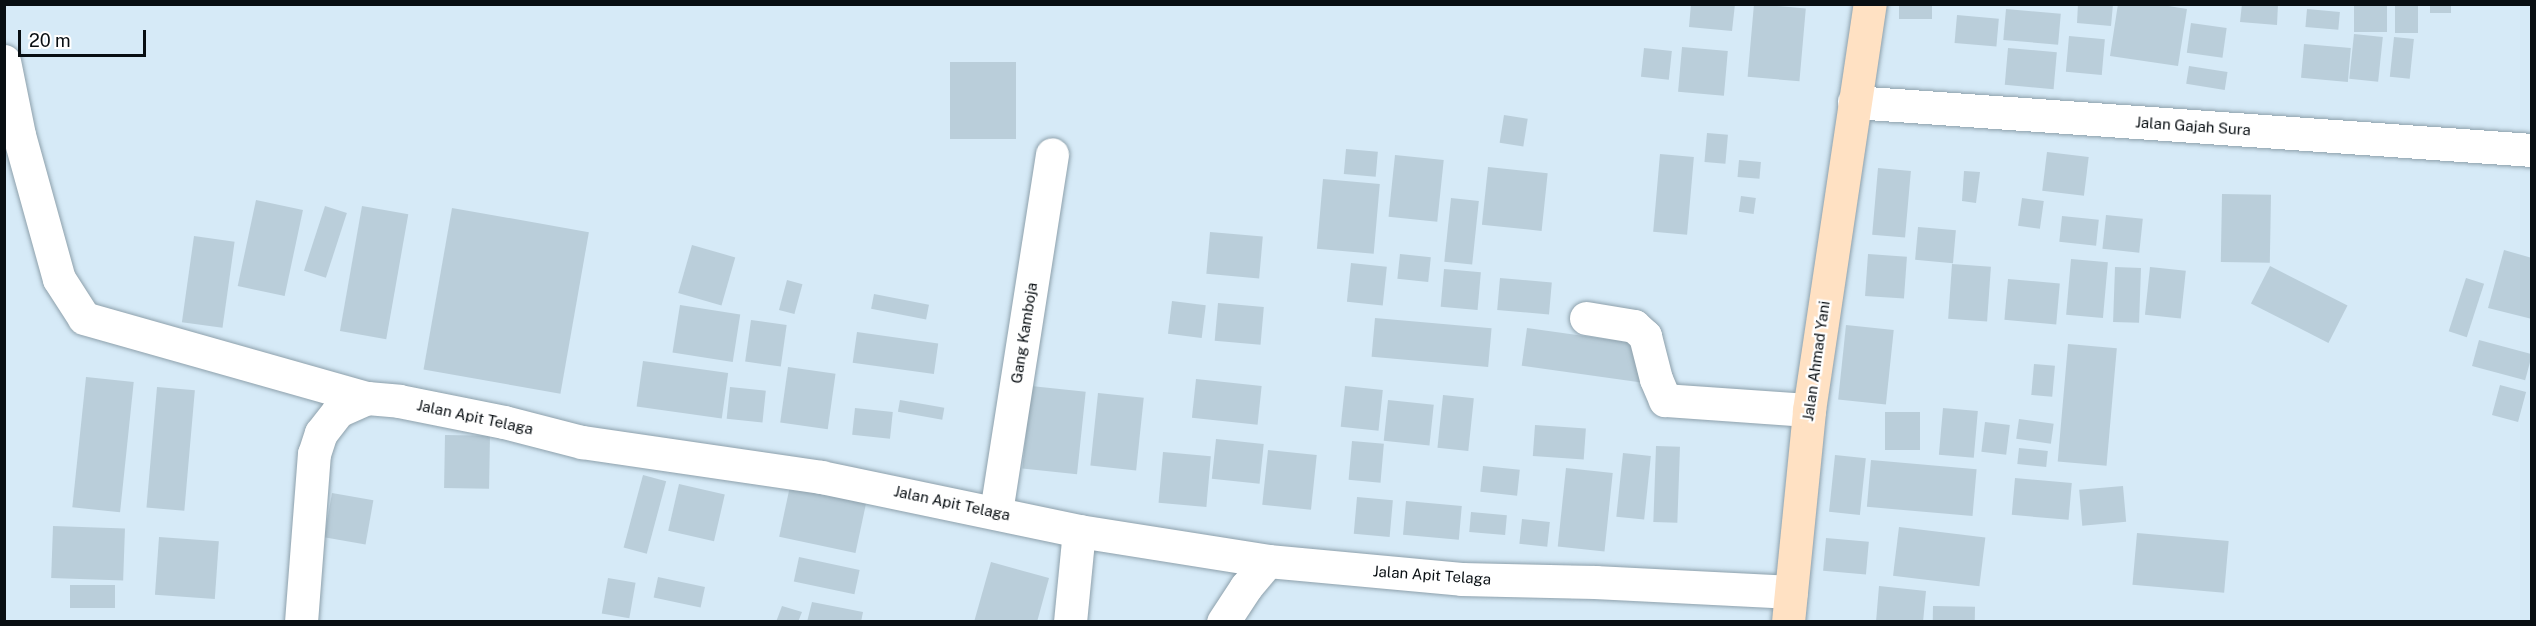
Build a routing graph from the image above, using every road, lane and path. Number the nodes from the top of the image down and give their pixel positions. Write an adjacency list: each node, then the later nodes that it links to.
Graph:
1 (1865, 5): 3 (main road, Jalan Ahmad Yani)
2 (4, 61): 7 (street)
3 (1854, 102): 4 (street, Jalan Gajah Sura); 8 (main road, Jalan Ahmad Yani)
4 (2532, 150)
5 (1052, 154): 9 (street, Gang Kamboja)
6 (1586, 318): 8 (street)
7 (367, 398): 9 (street, Jalan Apit Telaga); 13 (street, Jalan Apit Telaga)
8 (1809, 410): 12 (main road, Jalan Ahmad Yani)
9 (996, 512): 10 (street, Jalan Apit Telaga)
10 (1079, 531): 11 (street, Jalan Apit Telaga); 14 (street)
11 (1268, 561): 12 (street, Jalan Apit Telaga); 15 (street)
12 (1790, 607)
13 (301, 621)
14 (1070, 621)
15 (1223, 621)

